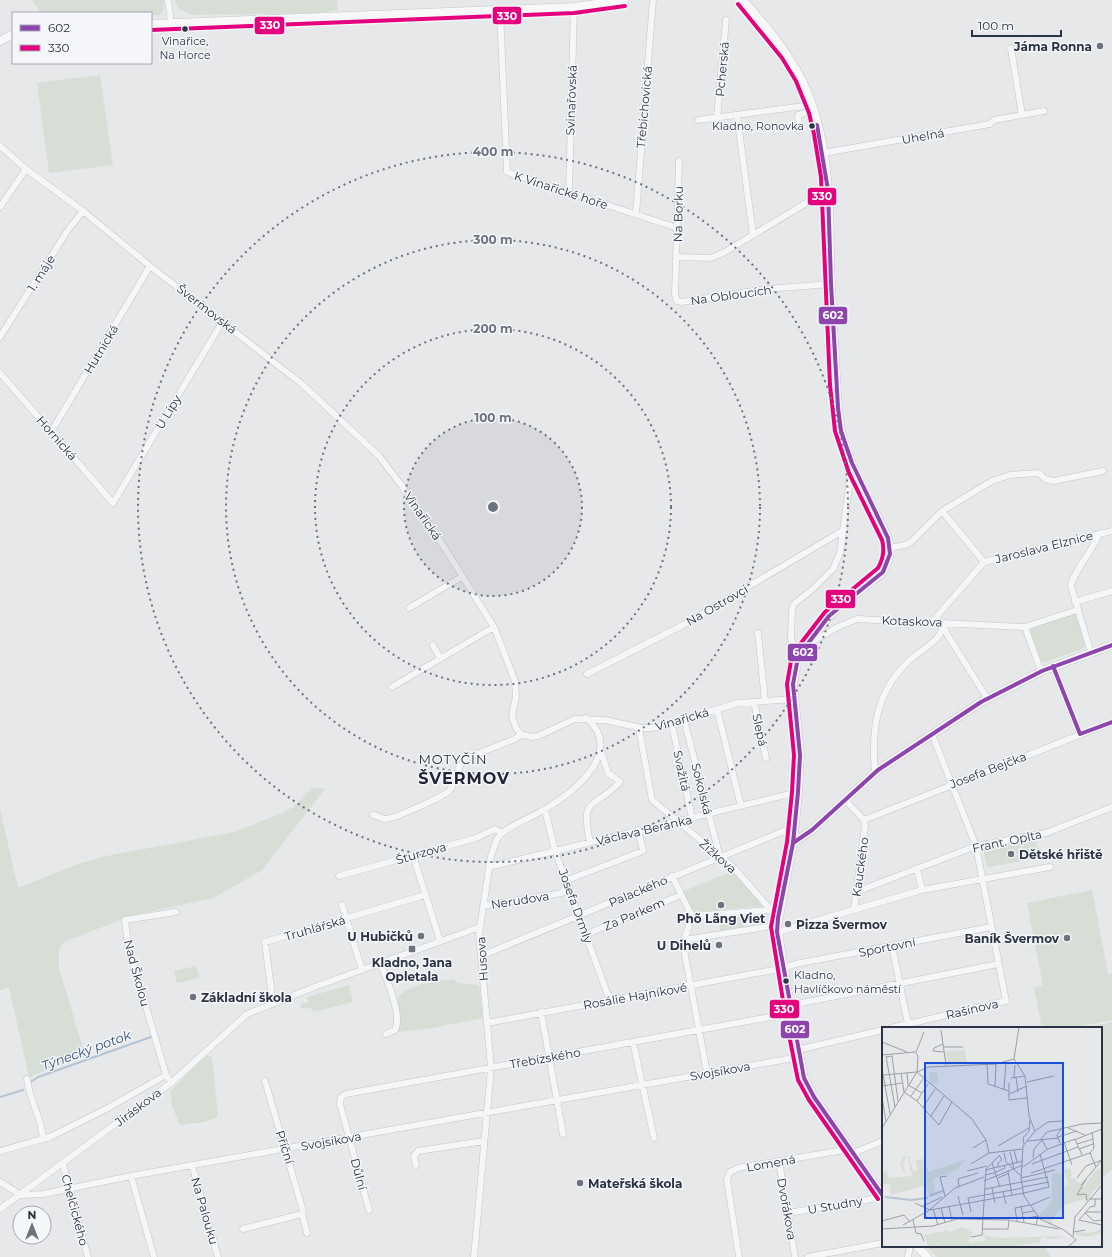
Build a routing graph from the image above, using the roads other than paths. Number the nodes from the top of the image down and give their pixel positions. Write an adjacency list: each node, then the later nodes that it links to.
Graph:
1 (168, 0): 8 (street)
2 (624, 0): 5 (main road)
3 (652, 0): 28 (street, Třebichovická)
4 (745, 3): 13 (main road)
5 (574, 7): 6 (main road); 25 (street, Svinařovská)
6 (500, 10): 8 (main road); 25 (street, K Vinařické hoře)
7 (726, 20): 17 (street, Pcherská)
8 (171, 23): 9 (main road)
9 (152, 24)
10 (12, 35): 11 (main road)
11 (0, 41)
12 (1010, 48): 16 (street)
13 (812, 107): 15 (street); 19 (street); 21 (main road)
14 (1044, 111): 16 (street, Uhelná)
15 (737, 115): 17 (street); 30 (street)
16 (1022, 115): 21 (street, Uhelná)
17 (717, 118): 18 (street)
18 (698, 120)
19 (799, 130)
20 (0, 146): 23 (street, Švermovská)
21 (823, 153): 24 (main road)
22 (679, 161): 29 (street, Na Borku)
23 (26, 169): 26 (street); 27 (street, Švermovská)
24 (828, 190): 30 (street, Na Borku); 33 (main road)
25 (568, 192): 28 (street, K Vinařické hoře)
26 (0, 207)
27 (83, 211): 32 (street, Švermovská); 35 (street, 1. máje)
28 (636, 214): 29 (street, K Vinařické hoře)
29 (678, 228): 31 (street, Na Borku)
30 (753, 235): 31 (street, Na Borku)
31 (677, 257): 33 (street, Na Obloucích)
32 (150, 266): 34 (street, Švermovská); 37 (street, Hutnická)
33 (831, 284): 38 (main road)
34 (223, 321): 40 (street, Švermovská); 41 (street, U Lípy)
35 (0, 337)
36 (0, 373): 37 (street, Hornická)
37 (51, 432): 41 (street, Hornická)
38 (852, 463): 43 (street); 46 (main road)
39 (1103, 471): 42 (street)
40 (402, 486): 48 (street, Vinařická)
41 (113, 503)
42 (942, 511): 46 (street); 47 (street)
43 (844, 530): 63 (street); 67 (street, Na Ostrovci)
44 (1112, 531): 45 (street, Jaroslava Elznice)
45 (1100, 533): 47 (street, Jaroslava Elznice); 50 (street)
46 (890, 548): 60 (main road)
47 (984, 562): 53 (street, Jaroslava Elznice)
48 (463, 576): 51 (street); 55 (street, Vinařická)
49 (1112, 591): 50 (street)
50 (1075, 602): 52 (street)
51 (409, 608)
52 (1077, 610): 56 (street); 62 (street)
53 (932, 622): 54 (street, Kotaskova); 60 (street, Kotaskova)
54 (942, 622): 56 (street, Kotaskova); 69 (street); 84 (street)
55 (494, 627): 64 (street); 79 (street, Vinařická)
56 (1025, 627): 66 (street)
57 (758, 633): 71 (street)
58 (433, 645): 64 (street)
59 (1112, 645): 62 (main road)
60 (806, 646): 63 (main road)
61 (1112, 650): 62 (main road)
62 (1091, 653): 65 (main road)
63 (800, 656): 70 (main road)
64 (440, 658): 68 (street)
65 (1053, 666): 66 (main road); 81 (street)
66 (1041, 671): 69 (main road)
67 (587, 674)
68 (392, 687)
69 (987, 698): 80 (main road)
70 (794, 699): 71 (street, Vinařická); 86 (main road)
71 (765, 701): 72 (street, Vinařická)
72 (754, 702): 73 (street, Vinařická); 83 (street, Slepá)
73 (717, 709): 75 (street, Vinařická); 88 (street)
74 (586, 718): 78 (street, Vinařická); 79 (street, Vinařická); 82 (street)
75 (684, 720): 77 (street, Vinařická); 91 (street, Sokolská)
76 (1112, 722): 81 (street, Josefa Bejčka)
77 (672, 725): 78 (street, Vinařická); 93 (street, Svažitá)
78 (639, 728): 95 (street, Žižkova)
79 (521, 734): 92 (street)
80 (932, 734): 84 (main road); 85 (street)
81 (1080, 734): 85 (street, Josefa Bejčka)
82 (601, 751): 90 (street); 99 (street)
83 (766, 758)
84 (875, 773): 87 (main road)
85 (953, 783): 94 (street, Josefa Bejčka); 101 (street)
86 (798, 792): 88 (street, Václava Beránka); 96 (main road)
87 (845, 800): 94 (street, Kauckého); 100 (main road)
88 (741, 806): 91 (street, Václava Beránka)
89 (1112, 807): 101 (street, Frant. Oplta)
90 (545, 810): 98 (street); 102 (street, Josefa Drmly)
91 (709, 814): 93 (street, Václava Beránka); 104 (street, Sokolská)
92 (373, 815)
93 (692, 818): 95 (street, Václava Beránka)
94 (864, 820): 113 (street, Kauckého)
95 (678, 821): 97 (street, Václava Beránka); 104 (street, Žižkova)
96 (796, 826): 100 (main road); 104 (street, Palackého)
97 (638, 830): 99 (street, Václava Beránka); 111 (street, Nerudova)
98 (502, 833): 103 (street, Šturzova); 105 (street, Husova)
99 (590, 842): 102 (street, Václava Beránka)
100 (794, 843): 124 (main road)
101 (976, 846): 107 (street, Frant. Oplta); 110 (street)
102 (556, 851): 105 (street, Václava Beránka); 111 (street, Josefa Drmly)
103 (413, 854): 108 (street, Šturzova); 114 (street)
104 (720, 857): 109 (street, Palackého); 118 (street, Žižkova)
105 (489, 867): 117 (street, Husova)
106 (1050, 867): 110 (street)
107 (917, 868): 112 (street); 113 (street, Frant. Oplta)
108 (338, 876)
109 (672, 876): 115 (street); 121 (street, Palackého)
110 (984, 879): 112 (street); 125 (street)
111 (568, 883): 117 (street, Nerudova); 121 (street, Josefa Drmly)
112 (922, 890): 119 (street)
113 (856, 892): 119 (street, Kauckého)
114 (425, 895): 123 (street, Truhlářská); 129 (street)
115 (681, 895): 122 (street); 127 (street, Za Parkem)
116 (342, 904): 123 (street)
117 (483, 906): 126 (street, Husova)
118 (770, 910): 122 (street); 124 (street, Žižkova)
119 (854, 910): 124 (street, Kauckého)
120 (176, 912): 153 (street, Nad Školou)
121 (579, 915): 127 (street, Josefa Drmly); 131 (street, Palackého)
122 (692, 916): 128 (street)
123 (346, 919): 135 (street); 139 (street, Truhlářská)
124 (778, 925): 128 (street, Kauckého); 134 (main road)
125 (991, 926): 130 (street, Sportovní); 133 (street)
126 (480, 927): 129 (street, Jiráskova); 131 (street, Husova)
127 (586, 934): 138 (street, Josefa Drmly)
128 (684, 940): 137 (street)
129 (440, 941): 132 (street, Jiráskova)
130 (892, 946): 134 (street, Sportovní); 136 (street)
131 (481, 956): 142 (street, Husova)
132 (380, 963): 135 (street, Jiráskova); 147 (street)
133 (998, 964): 136 (street, Třebízského); 143 (street, Rašínova)
134 (784, 968): 137 (street, Rosálie Hajníkové); 140 (main road)
135 (362, 970): 139 (street, Jiráskova)
136 (899, 984): 140 (street, Třebízského); 143 (street)
137 (690, 986): 138 (street, Rosálie Hajníkové); 146 (street)
138 (610, 1001): 141 (street, Rosálie Hajníkové)
139 (273, 1004): 156 (street, Jiráskova)
140 (791, 1009): 146 (street, Třebízského); 149 (main road)
141 (541, 1012): 142 (street, Rosálie Hajníkové); 150 (street)
142 (487, 1023): 151 (street, Husova)
143 (908, 1024): 144 (street, Rašínova)
144 (895, 1027)
145 (882, 1030): 149 (street)
146 (699, 1031): 148 (street, Třebízského); 152 (street)
147 (386, 1034)
148 (633, 1042): 150 (street, Třebízského); 157 (street)
149 (798, 1053): 152 (street, Svojsíkova); 168 (main road)
150 (549, 1057): 151 (street, Třebízského); 158 (street)
151 (491, 1068): 159 (street, Husova); 161 (street, Třebízského)
152 (707, 1073): 157 (street, Svojsíkova)
153 (166, 1076): 156 (street); 163 (street)
154 (27, 1079): 163 (street)
155 (265, 1080): 166 (street, Příční)
156 (171, 1083): 170 (street, Jiráskova)
157 (642, 1085): 158 (street, Svojsíkova); 162 (street)
158 (557, 1100): 159 (street, Svojsíkova); 160 (street)
159 (487, 1113): 161 (street, Svojsíkova); 164 (street, Husova)
160 (563, 1134)
161 (350, 1137): 166 (street, Svojsíkova); 180 (street, Důlní)
162 (654, 1138)
163 (43, 1139): 167 (street)
164 (484, 1141): 171 (street); 191 (street, Husova)
165 (882, 1141): 168 (street, Lomená)
166 (284, 1149): 172 (street, Svojsíkova); 182 (street, Příční)
167 (0, 1151)
168 (851, 1151): 169 (street, Lomená); 177 (main road)
169 (779, 1161): 181 (street, Dvořákova); 192 (street, Lomená)
170 (63, 1164): 175 (street, Chelčického); 176 (street, Jiráskova)
171 (416, 1165)
172 (192, 1166): 173 (street, Svojsíkova); 190 (street, Na Palouku)
173 (131, 1176): 175 (street, Svojsíkova); 189 (street)
174 (0, 1182): 176 (street)
175 (69, 1188): 176 (street, Svojsíkova); 188 (street, Chelčického)
176 (21, 1195): 179 (street, Jiráskova)
177 (882, 1196)
178 (882, 1197): 181 (street, U Studny)
179 (0, 1208)
180 (369, 1210)
181 (788, 1213): 193 (street, Dvořákova)
182 (302, 1214): 183 (street); 184 (street, Příční)
183 (243, 1229)
184 (307, 1233)
185 (882, 1243): 194 (street)
186 (910, 1247): 195 (street)
187 (918, 1247): 196 (main road)
188 (88, 1257)
189 (154, 1257)
190 (218, 1257)
191 (474, 1257)
192 (739, 1257)
193 (795, 1257)
194 (808, 1257)
195 (908, 1257)
196 (927, 1257)

